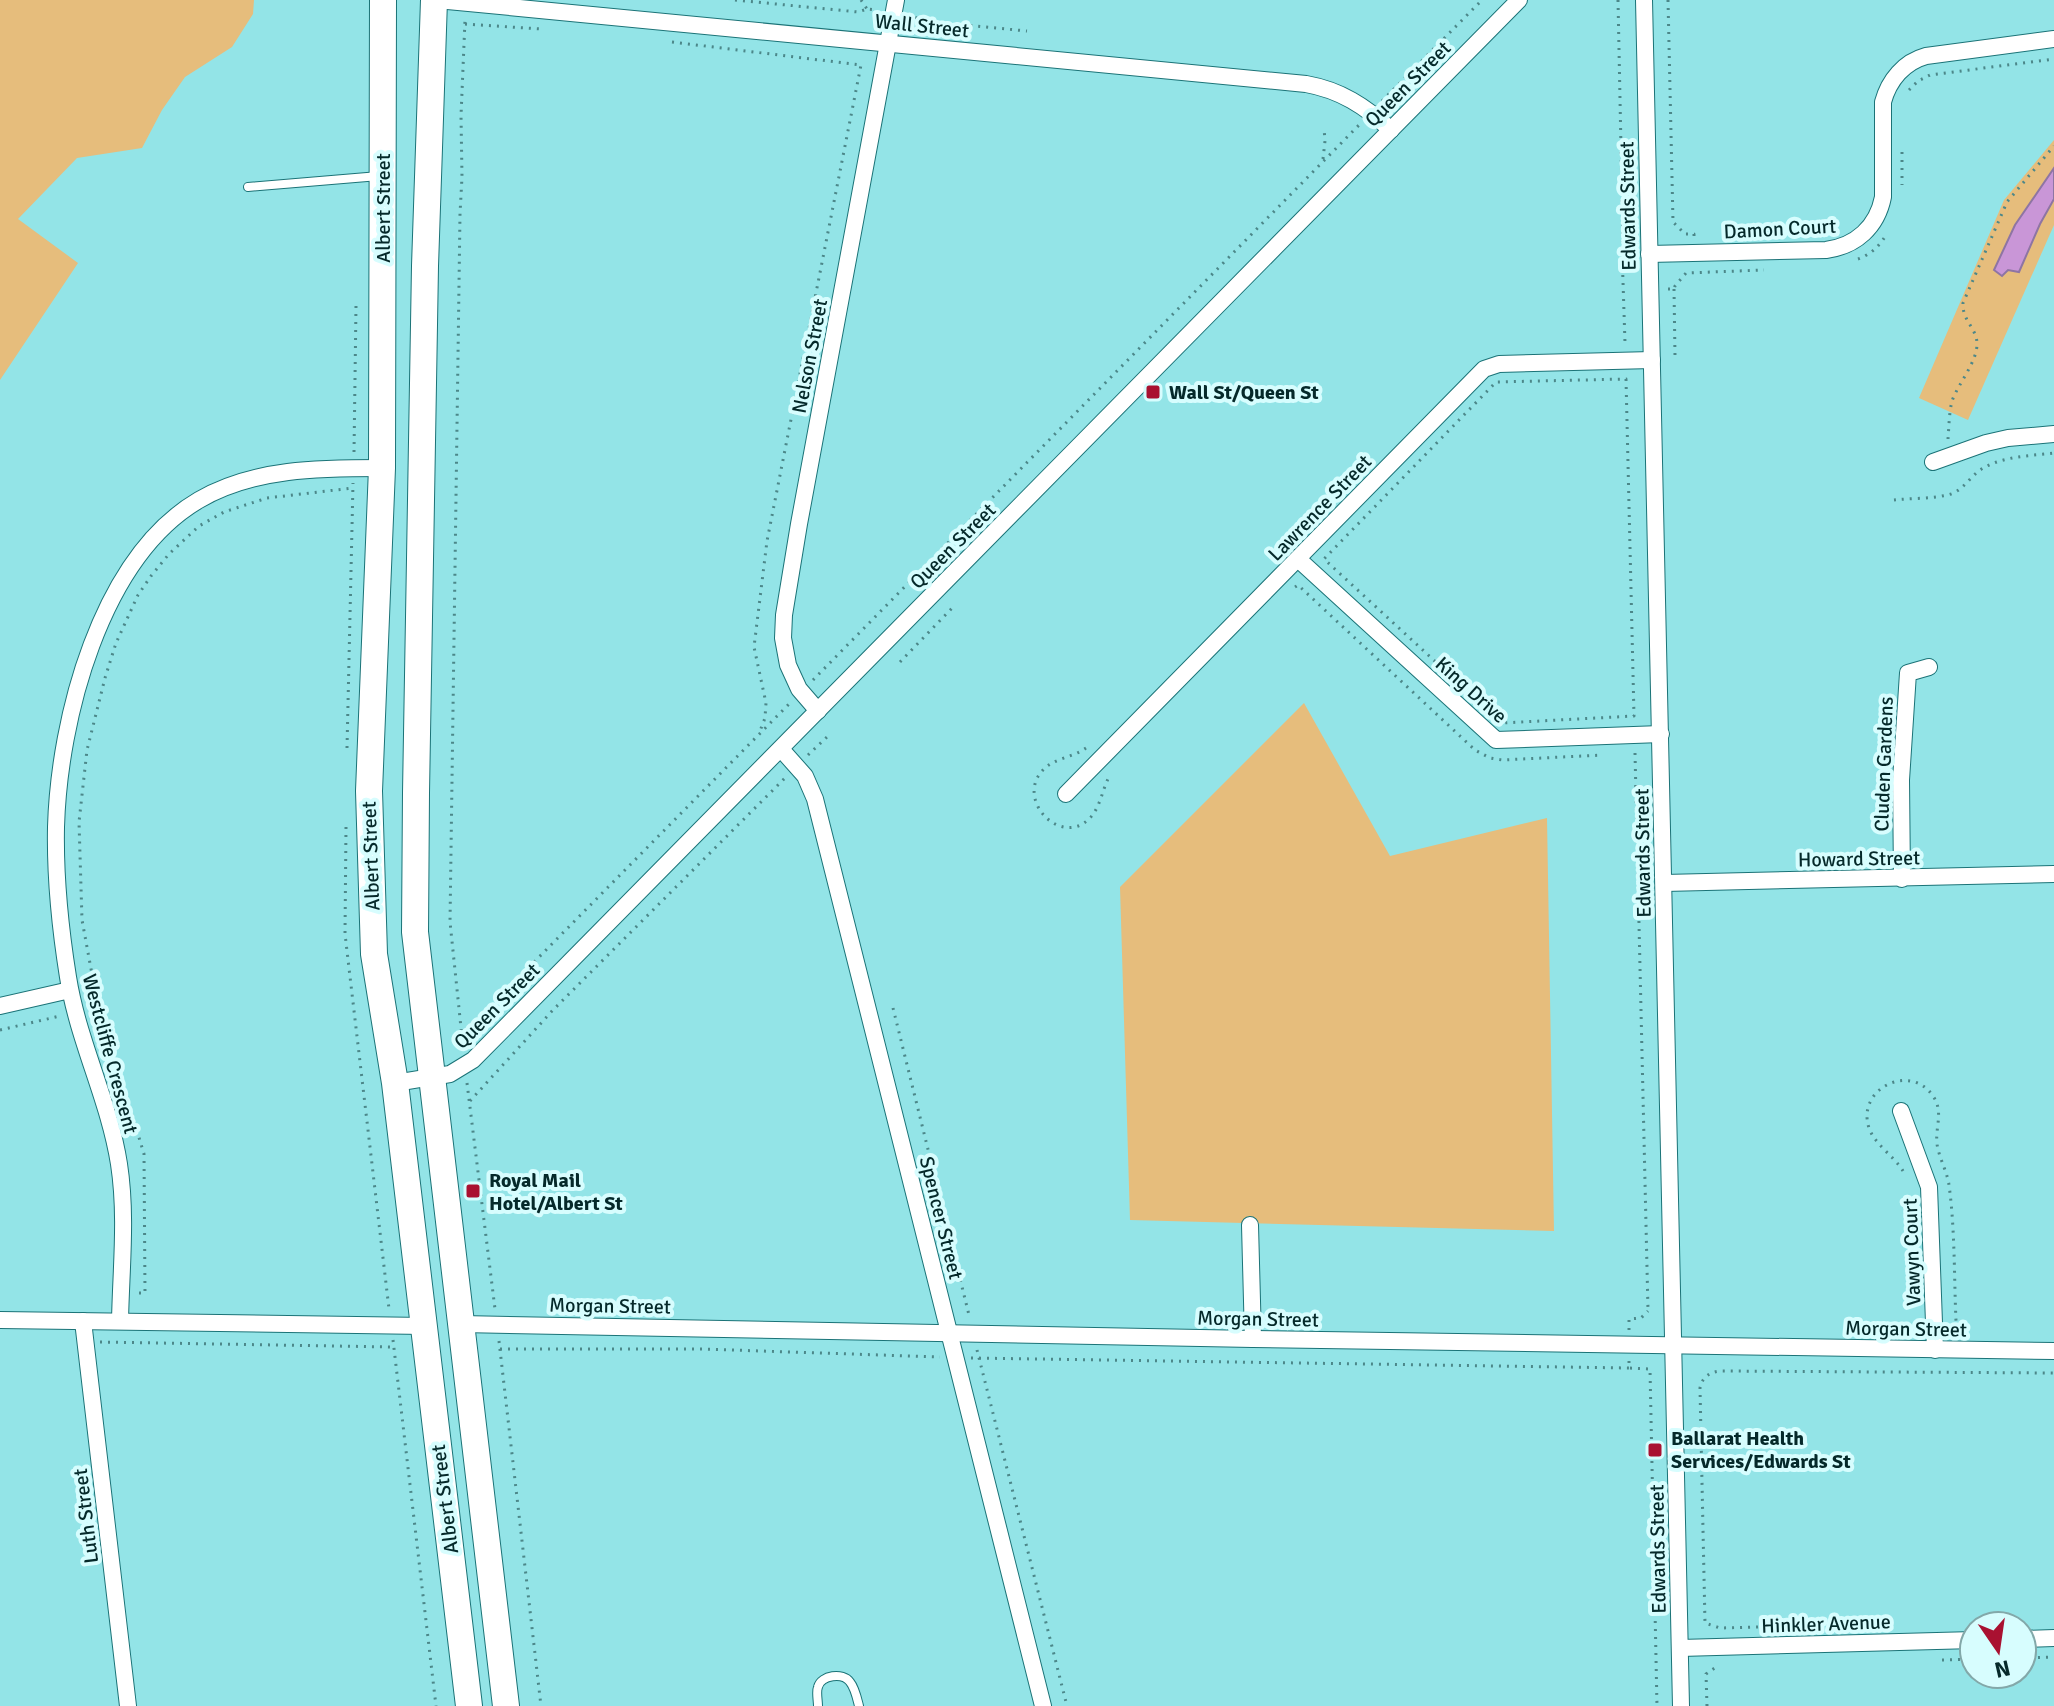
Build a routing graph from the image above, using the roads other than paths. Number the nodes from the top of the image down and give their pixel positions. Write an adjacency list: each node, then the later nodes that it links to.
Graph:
1 (383, 0): 9 (highway, Albert Street)
2 (436, 0): 7 (street, Wall Street); 13 (highway, Albert Street)
3 (896, 0): 7 (street, Nelson Street)
4 (1519, 0): 8 (street, Queen Street)
5 (1644, 0): 11 (street, Edwards Street)
6 (2054, 39): 11 (street, Damon Court)
7 (888, 43): 8 (street, Wall Street); 20 (street, Nelson Street)
8 (1391, 130): 20 (street, Queen Street)
9 (383, 176): 10 (lane); 12 (highway, Albert Street)
10 (248, 187)
11 (1649, 254): 14 (street, Edwards Street)
12 (383, 265): 13 (highway); 17 (highway, Albert Street)
13 (425, 266): 29 (highway, Albert Street)
14 (1652, 360): 18 (street, Lawrence Street); 21 (street, Edwards Street)
15 (2054, 434): 16 (street)
16 (1939, 460)
17 (382, 468): 27 (street, Westcliffe Crescent); 30 (highway, Albert Street)
18 (1298, 559): 21 (street, King Drive); 23 (street, Lawrence Street)
19 (1929, 667): 25 (street, Cluden Gardens)
20 (818, 711): 22 (street, Queen Street)
21 (1661, 734): 26 (street, Edwards Street)
22 (781, 749): 29 (street, Queen Street); 38 (street, Spencer Street)
23 (1066, 794)
24 (2054, 874): 25 (street, Howard Street)
25 (1902, 879): 26 (street, Howard Street)
26 (1664, 883): 40 (street, Edwards Street)
27 (70, 990): 28 (street); 35 (street, Westcliffe Crescent)
28 (0, 1006)
29 (432, 1078): 30 (street, Queen Street); 36 (highway, Albert Street)
30 (395, 1083): 37 (highway, Albert Street)
31 (1901, 1111): 41 (street, Vawyn Court)
32 (1250, 1225): 39 (street)
33 (0, 1320): 34 (street)
34 (83, 1321): 35 (street); 45 (street, Luth Street)
35 (120, 1321): 37 (street)
36 (461, 1324): 38 (street, Morgan Street); 47 (highway, Albert Street)
37 (425, 1326): 46 (highway, Albert Street)
38 (949, 1333): 39 (street, Morgan Street); 50 (street, Spencer Street)
39 (1253, 1339): 40 (street, Morgan Street)
40 (1674, 1346): 41 (street, Morgan Street); 44 (street, Edwards Street)
41 (1935, 1350): 42 (street, Morgan Street)
42 (2054, 1351)
43 (1958, 1640): 44 (street, Hinkler Avenue)
44 (1680, 1648): 51 (street, Edwards Street)
45 (128, 1706)
46 (469, 1706)
47 (506, 1706)
48 (818, 1706): 49 (lane)
49 (859, 1706)
50 (1043, 1706)
51 (1681, 1706)

